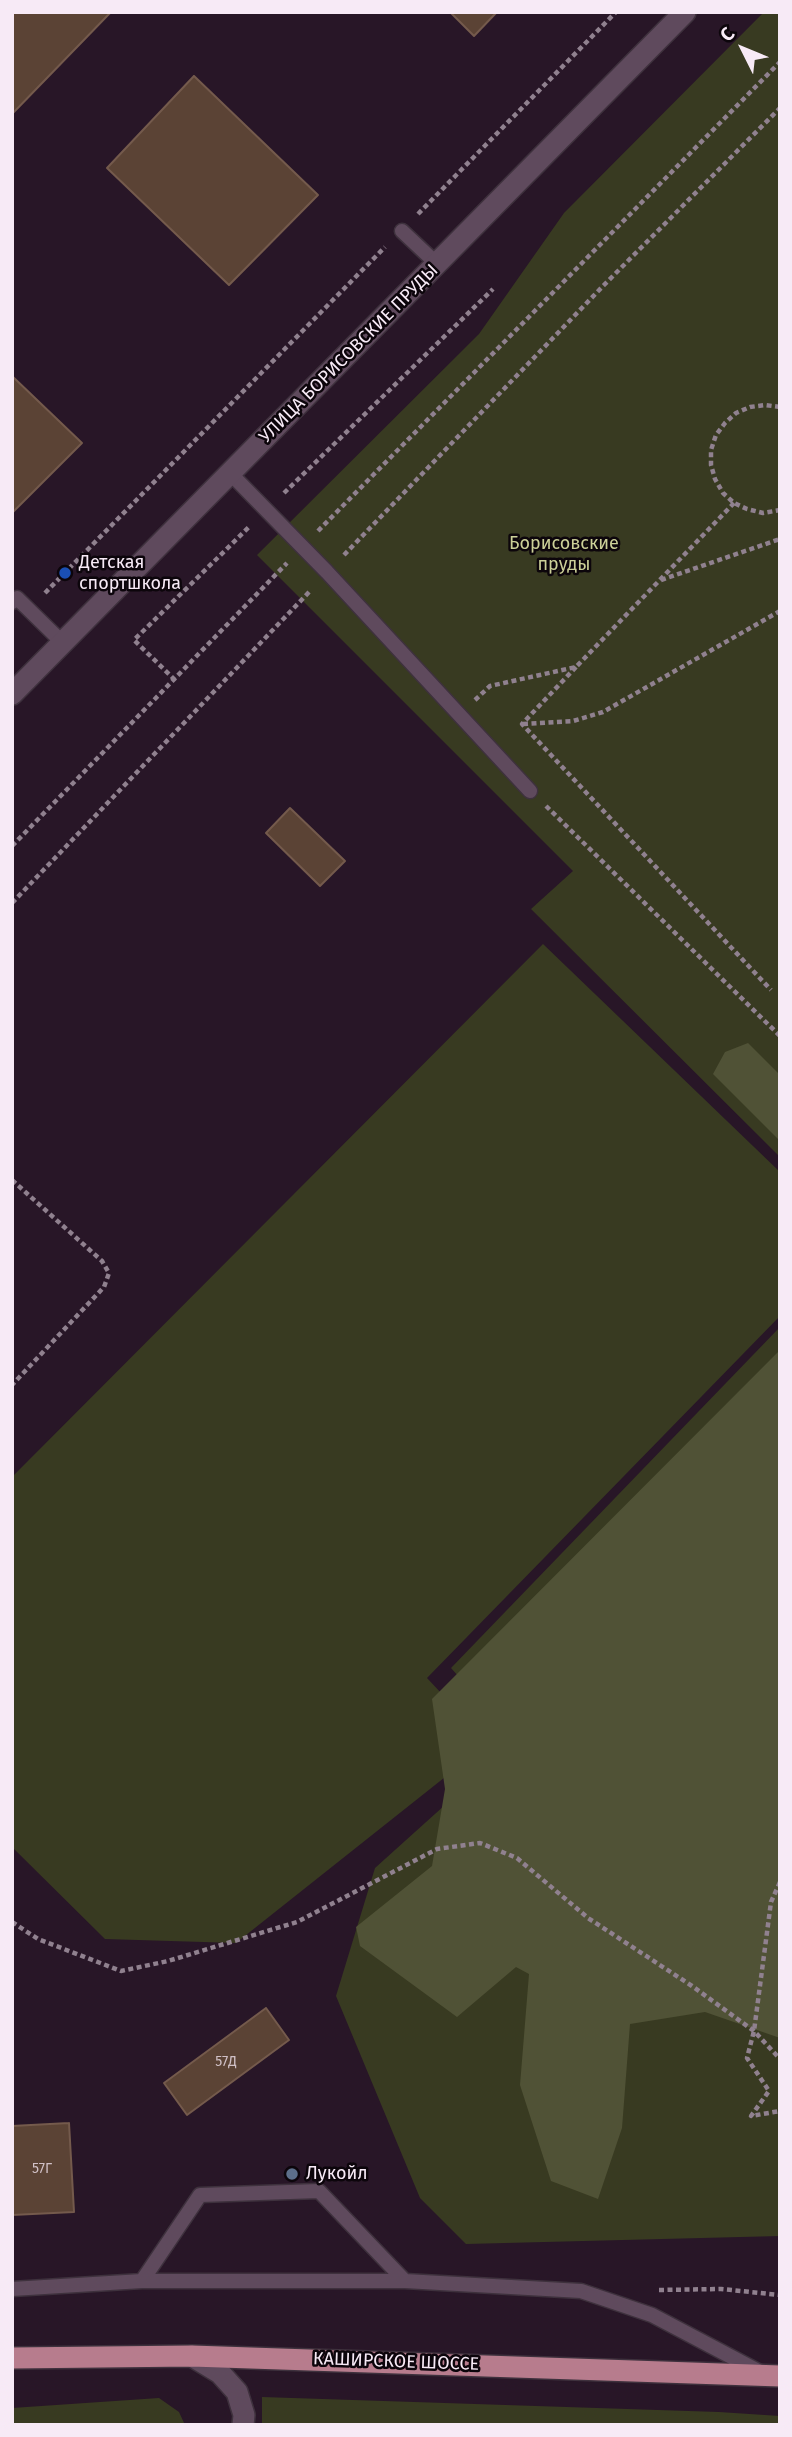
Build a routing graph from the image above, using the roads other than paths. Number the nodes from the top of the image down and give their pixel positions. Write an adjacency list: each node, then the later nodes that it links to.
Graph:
1 (685, 12): 3 (main road, УЛИЦА БОРИСОВСКИЕ ПРУДЫ)
2 (402, 231): 3 (lane)
3 (437, 264): 4 (main road, УЛИЦА БОРИСОВСКИЕ ПРУДЫ)
4 (231, 474): 6 (main road, УЛИЦА БОРИСОВСКИЕ ПРУДЫ); 8 (lane)
5 (12, 602): 6 (lane)
6 (63, 643): 7 (main road, УЛИЦА БОРИСОВСКИЕ ПРУДЫ)
7 (12, 694)
8 (530, 791)
9 (142, 2281): 10 (lane); 10 (lane); 11 (lane)
10 (405, 2281): 14 (lane)
11 (12, 2289)
12 (192, 2356): 13 (main road, КАШИРСКОЕ ШОССЕ); 14 (main road, КАШИРСКОЕ ШОССЕ); 15 (main road)
13 (12, 2358)
14 (772, 2375)
15 (243, 2425)

